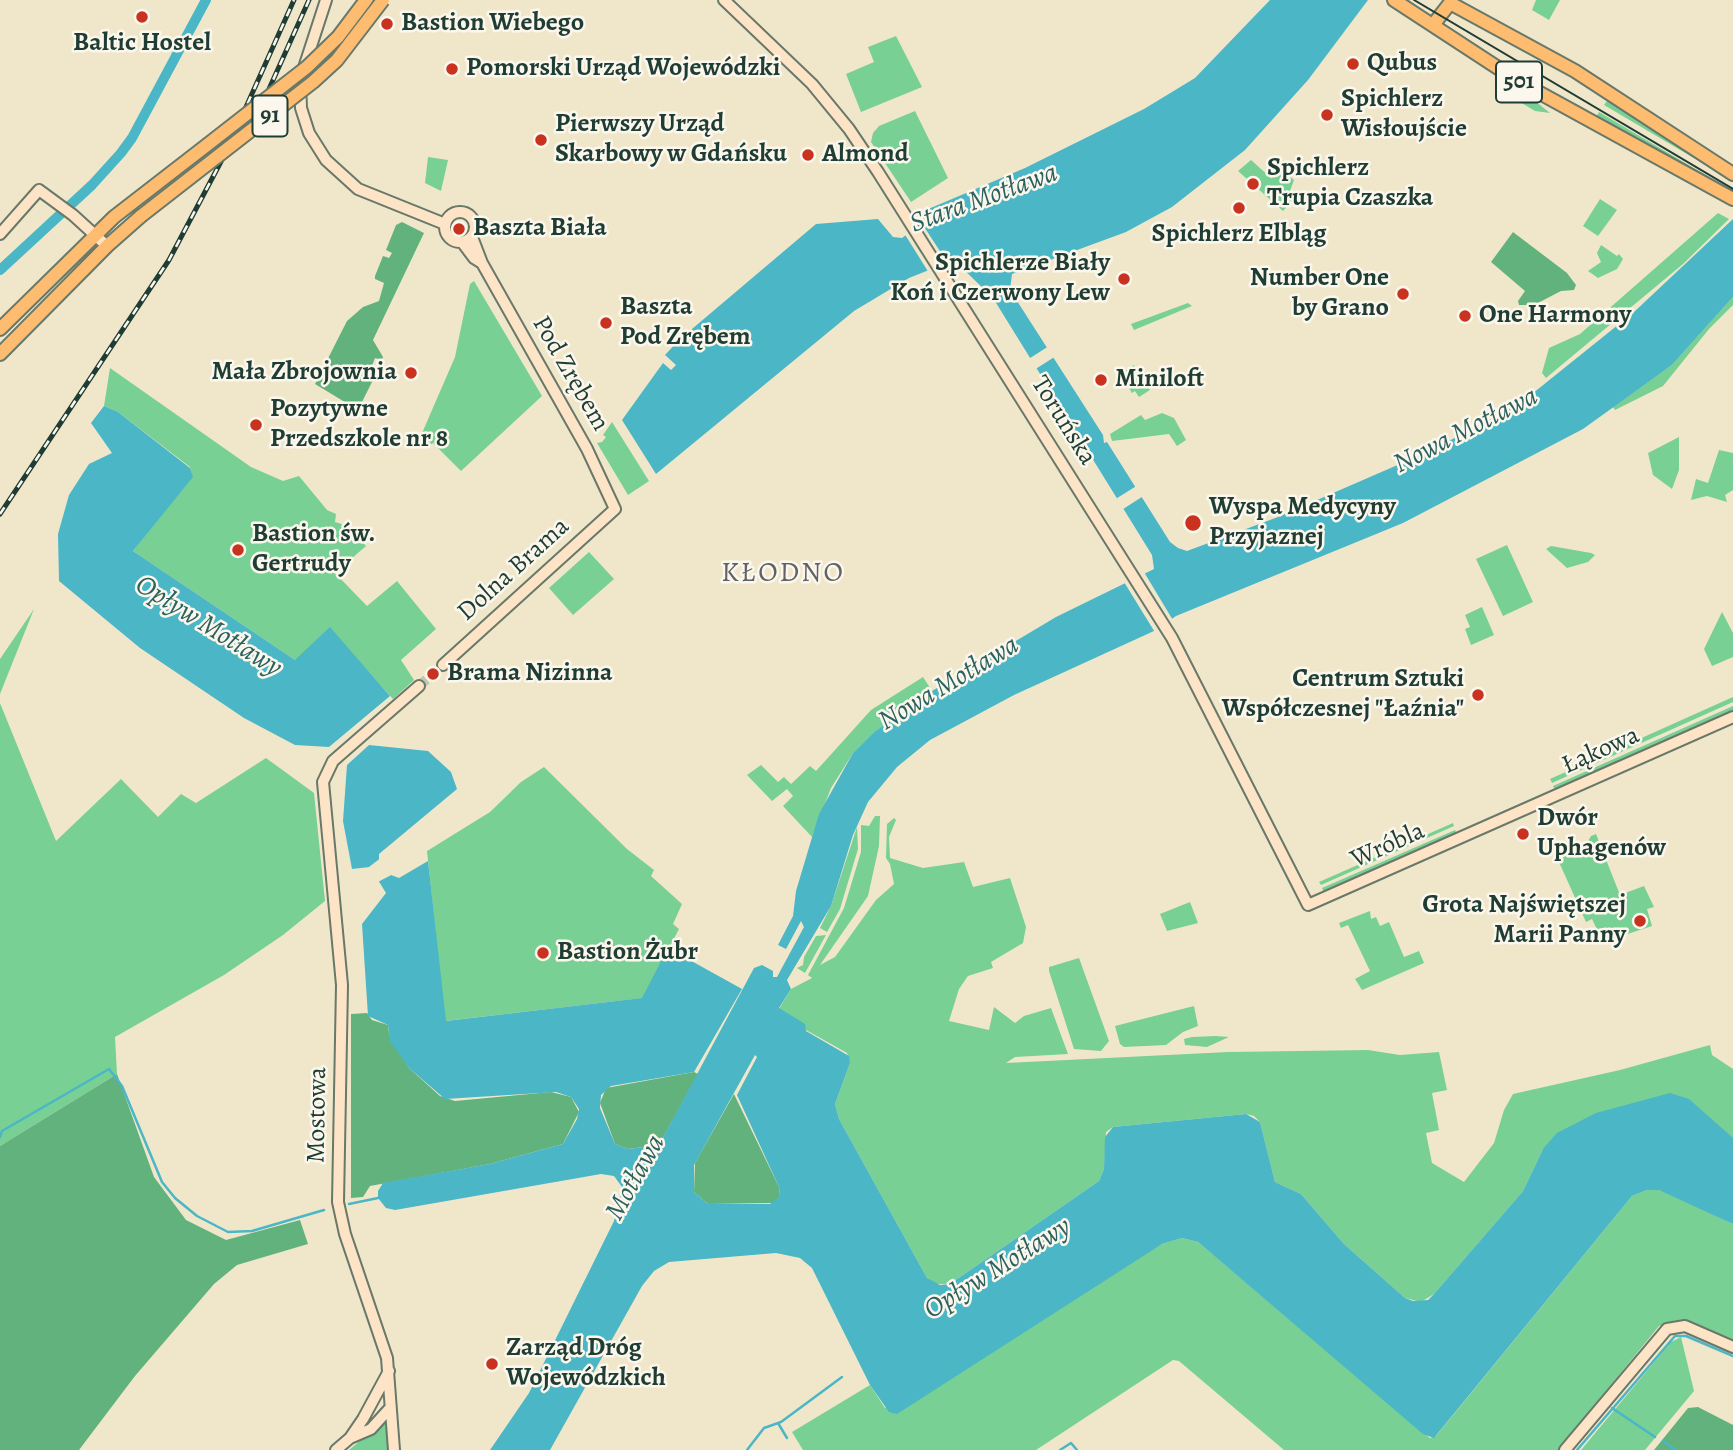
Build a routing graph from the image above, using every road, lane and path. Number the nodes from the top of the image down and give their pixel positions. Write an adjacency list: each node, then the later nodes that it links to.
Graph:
1 (326, 0): 9 (street)
2 (366, 0): 11 (main road, 91, bridge)
3 (383, 0): 13 (main road, 91, bridge)
4 (724, 0): 21 (street, Toruńska)
5 (1394, 0): 6 (main road, 501)
6 (1433, 25): 7 (main road, 501); 8 (main road, 501)
7 (1733, 174)
8 (1733, 199)
9 (446, 221): 12 (street); 12 (street)
10 (0, 234): 11 (street)
11 (95, 235): 13 (street); 14 (main road, 91)
12 (467, 239): 16 (street, Pod Zrębem)
13 (107, 246): 15 (main road)
14 (0, 329)
15 (0, 354)
16 (615, 509): 17 (street, Dolna Brama)
17 (443, 665)
18 (419, 686): 23 (street, Mostowa)
19 (1733, 717): 20 (street, Łąkowa)
20 (1487, 827): 21 (street, Wróbla)
21 (1307, 905)
22 (1733, 1347): 28 (street)
23 (388, 1371): 24 (street, Mostowa); 25 (street)
24 (390, 1408): 25 (street); 27 (street, Mostowa)
25 (349, 1438): 26 (street)
26 (336, 1450)
27 (394, 1450)
28 (1565, 1450)

